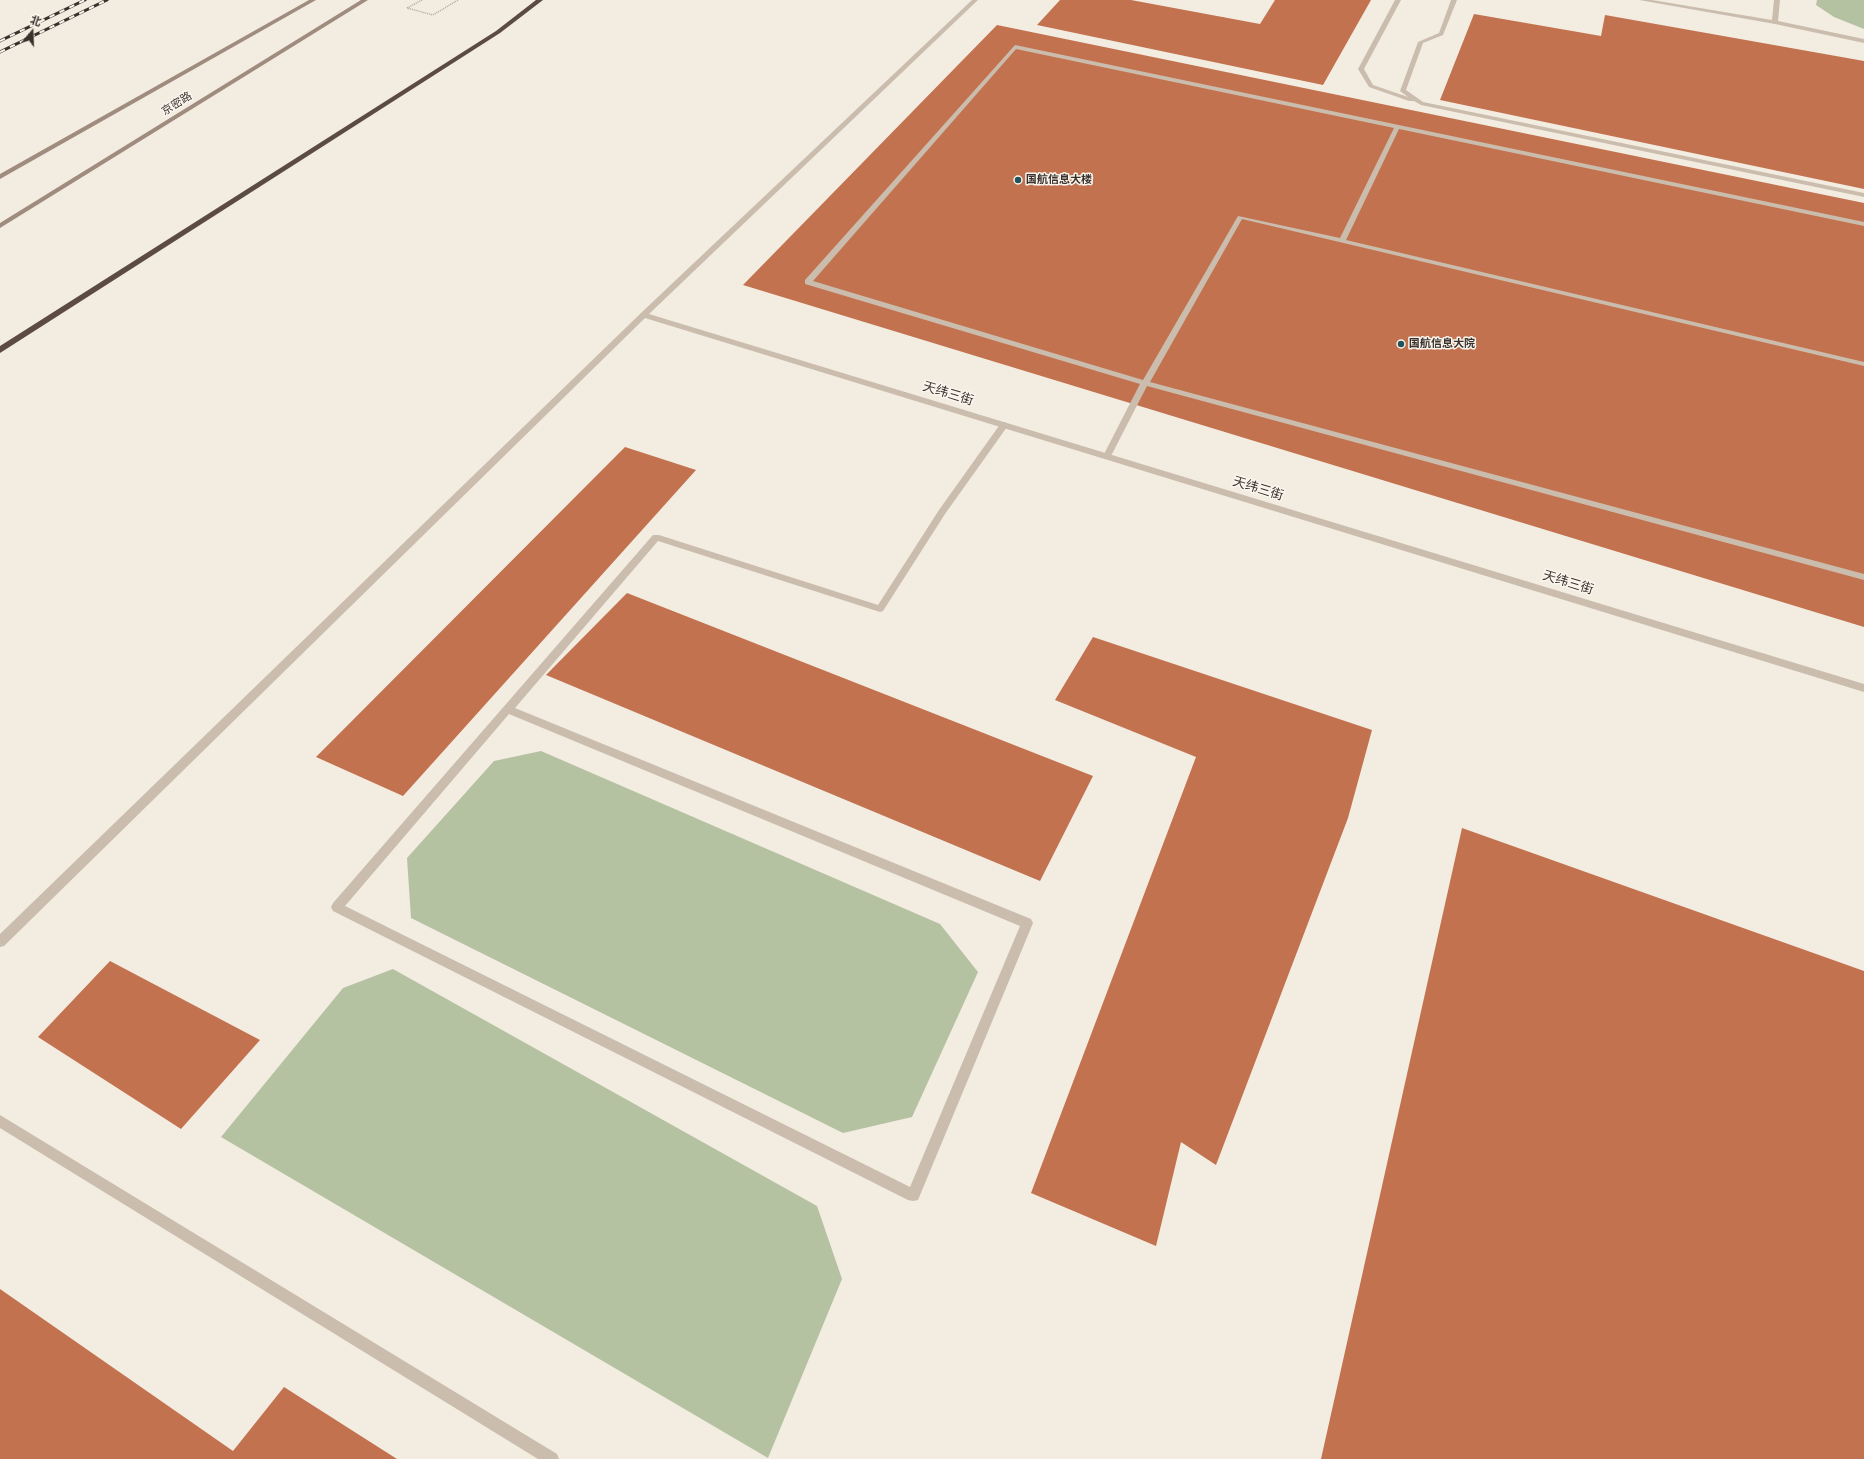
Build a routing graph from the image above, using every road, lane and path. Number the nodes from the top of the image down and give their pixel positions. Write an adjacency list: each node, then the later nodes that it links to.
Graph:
1 (313, 0): 15 (main road, 京密路)
2 (365, 0): 18 (main road, 京密路)
3 (422, 0): 4 (path)
4 (458, 0)
5 (540, 0): 21 (highway)
6 (975, 0): 20 (street)
7 (1398, 0): 13 (street)
8 (1454, 0): 13 (street)
9 (1642, 0): 11 (street)
10 (1777, 0): 11 (street)
11 (1775, 22): 12 (street)
12 (1864, 41)
13 (1421, 103): 16 (street)
14 (1397, 127): 17 (street); 19 (street); 23 (street)
15 (0, 177)
16 (1864, 195)
17 (1864, 224)
18 (0, 226)
19 (1342, 241): 22 (street); 23 (street)
20 (644, 315): 24 (street, 天纬三街); 29 (street)
21 (0, 350)
22 (1864, 364)
23 (1144, 383): 25 (street); 26 (street)
24 (1004, 425): 25 (street, 天纬三街); 28 (street)
25 (1107, 456): 27 (street, 天纬三街)
26 (1864, 577)
27 (1864, 688)
28 (508, 710): 28 (street)
29 (0, 942)
30 (0, 1121): 31 (street)
31 (552, 1459)

